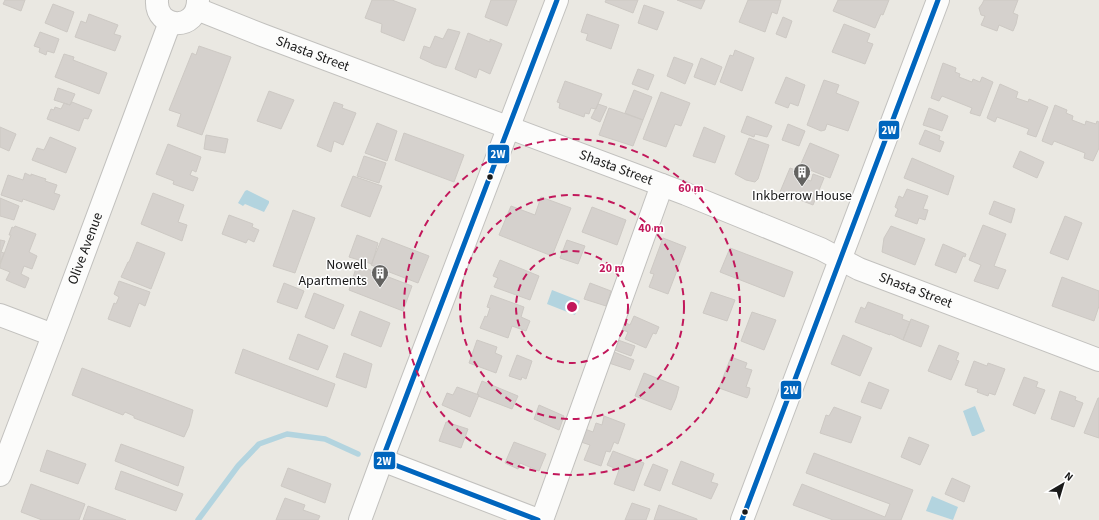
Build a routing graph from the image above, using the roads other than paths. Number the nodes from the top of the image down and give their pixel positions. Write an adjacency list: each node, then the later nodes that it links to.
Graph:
1 (157, 0): 5 (street)
2 (557, 0): 6 (street)
3 (938, 0): 8 (street)
4 (197, 5): 5 (street); 6 (street, Shasta Street)
5 (170, 22): 10 (street, Olive Avenue)
6 (509, 127): 7 (street, Shasta Street); 12 (street)
7 (662, 185): 8 (street, Shasta Street); 16 (street)
8 (840, 259): 11 (street, Shasta Street); 17 (street)
9 (0, 315): 10 (street)
10 (53, 335): 13 (street, Olive Avenue)
11 (1099, 360)
12 (382, 460): 14 (street); 15 (street)
13 (0, 475)
14 (360, 520)
15 (538, 520)
16 (542, 520)
17 (742, 520)

